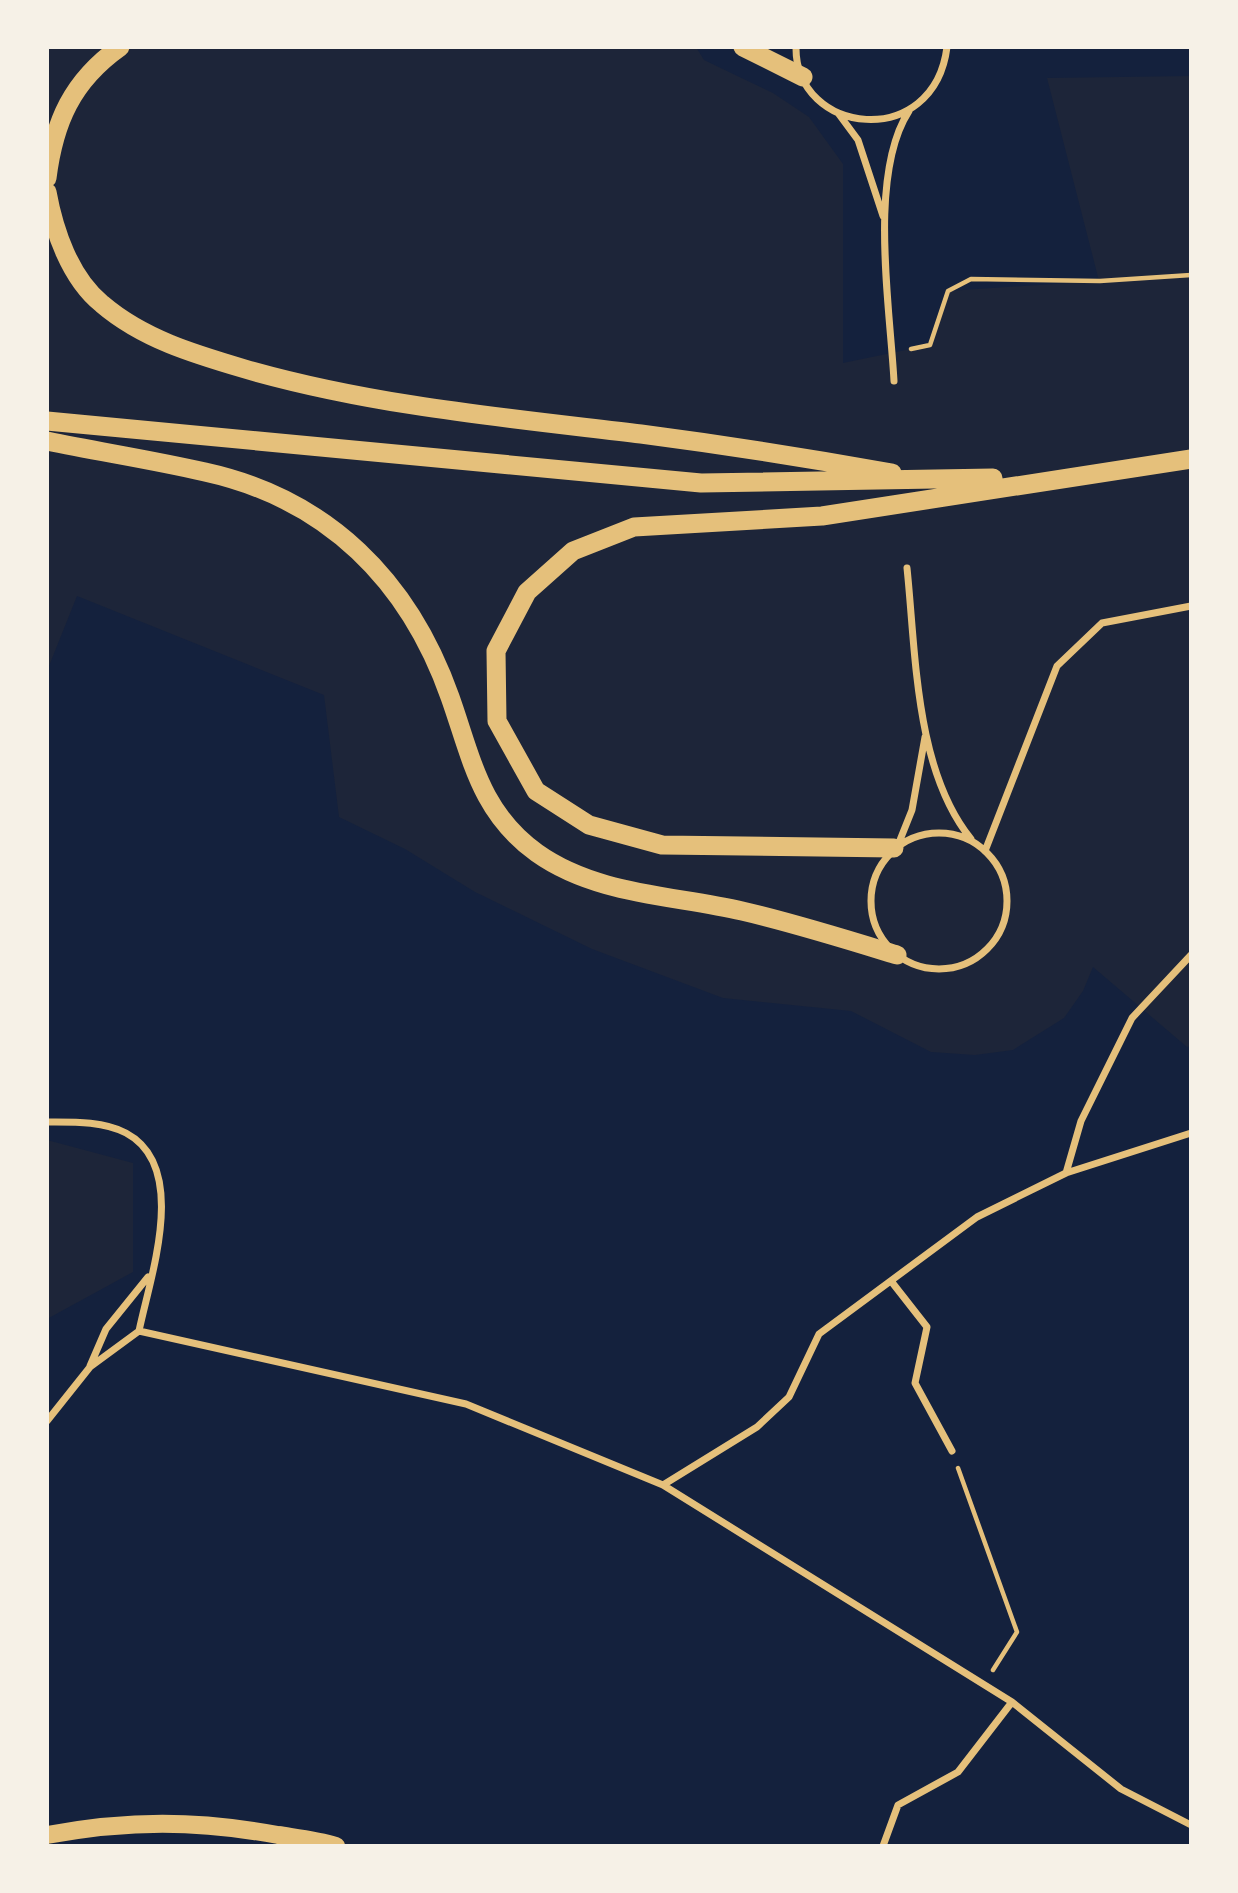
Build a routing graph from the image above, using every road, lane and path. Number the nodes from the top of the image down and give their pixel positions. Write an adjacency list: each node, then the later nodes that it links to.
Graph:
1 (120, 47): 8 (highway)
2 (743, 47): 5 (highway)
3 (796, 47): 5 (street)
4 (947, 47): 6 (street)
5 (803, 77): 7 (street)
6 (909, 111): 7 (street); 10 (street)
7 (838, 113): 10 (street)
8 (47, 178)
9 (47, 192): 18 (highway)
10 (885, 223): 12 (street)
11 (1191, 275): 12 (path)
12 (893, 353): 13 (street)
13 (894, 380)
14 (47, 421): 18 (highway)
15 (47, 441): 26 (highway)
16 (1191, 459): 17 (highway)
17 (1088, 474): 18 (highway); 23 (highway)
18 (937, 481)
19 (907, 568): 21 (street)
20 (1191, 606): 24 (street)
21 (925, 733): 22 (street); 23 (street)
22 (974, 843): 23 (street); 24 (street)
23 (896, 846): 26 (street)
24 (985, 851): 26 (street)
25 (1191, 954): 29 (street)
26 (897, 955)
27 (47, 1122): 30 (street)
28 (1191, 1133): 29 (street)
29 (1066, 1173): 31 (street)
30 (151, 1273): 32 (street); 33 (street)
31 (891, 1280): 35 (street); 36 (street)
32 (139, 1331): 33 (street); 36 (street)
33 (90, 1367): 34 (street)
34 (47, 1421)
35 (952, 1451): 37 (path)
36 (663, 1485): 37 (street)
37 (984, 1684): 38 (street)
38 (1012, 1702): 39 (street); 42 (street)
39 (1191, 1825)
40 (47, 1835): 41 (main road)
41 (336, 1846)
42 (883, 1846)

